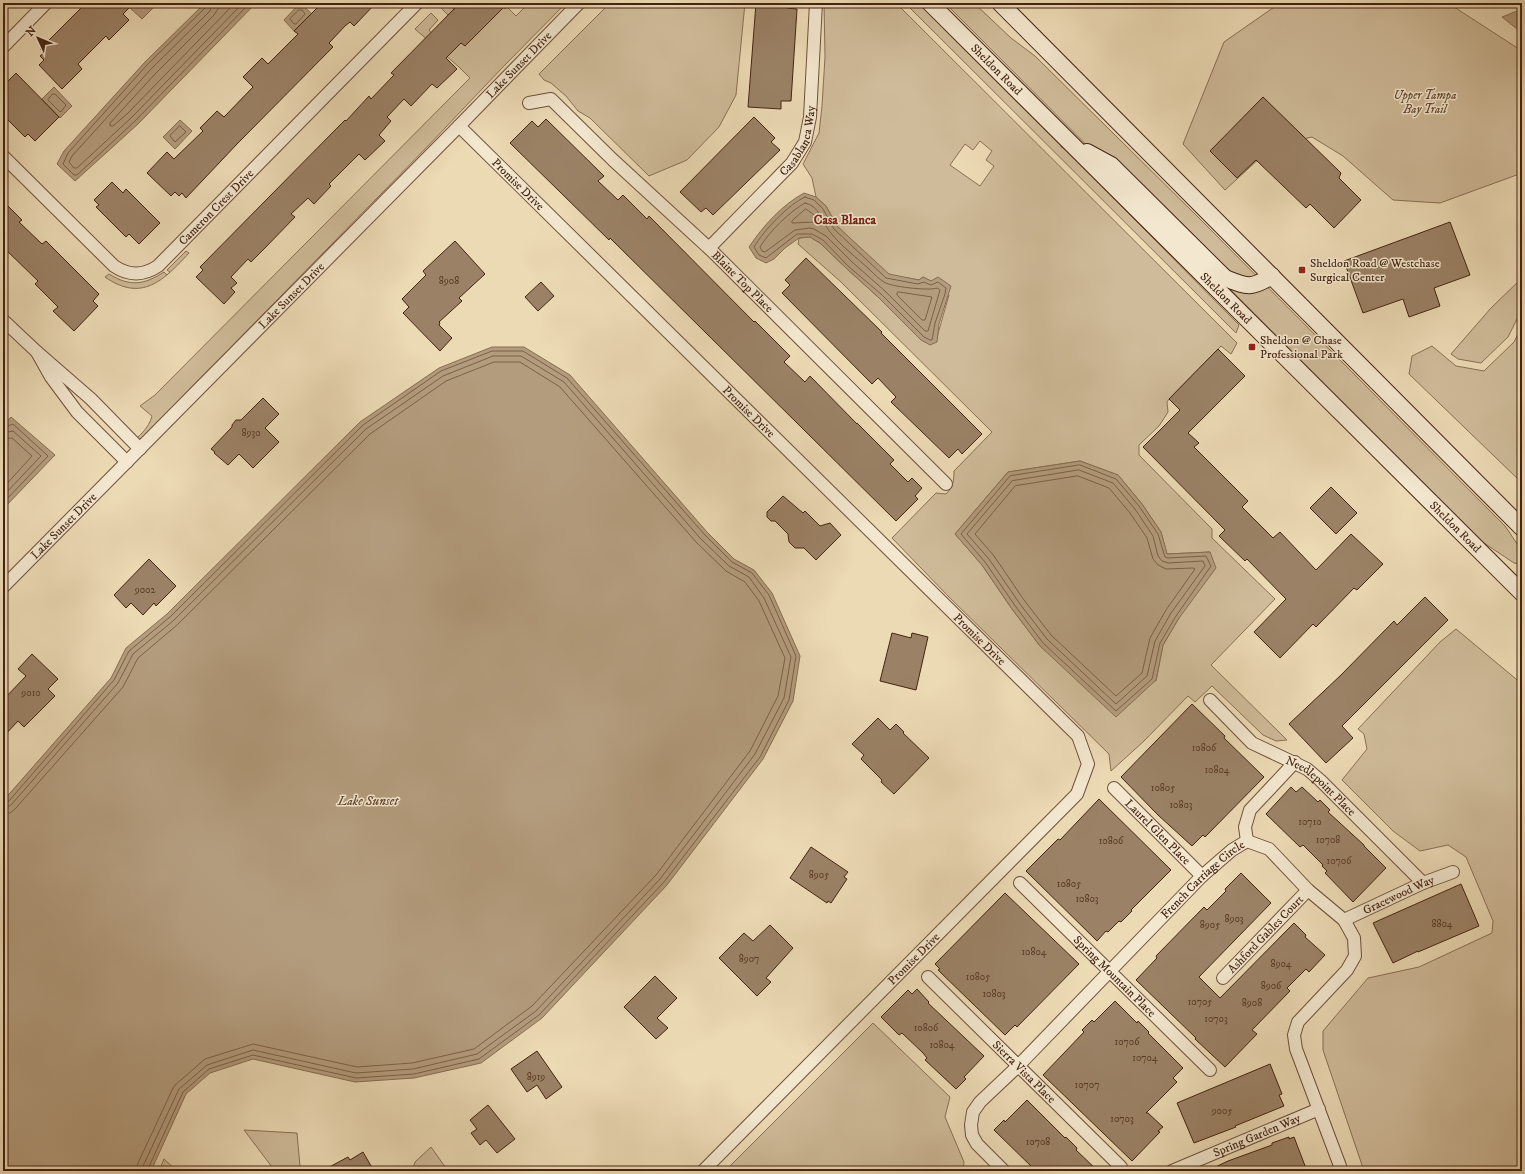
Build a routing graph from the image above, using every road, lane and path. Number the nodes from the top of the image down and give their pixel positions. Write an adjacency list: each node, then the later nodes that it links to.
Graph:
1 (46, 3): 7 (street)
2 (417, 3): 11 (street, Cameron Crest Drive)
3 (578, 3): 9 (street, Lake Sunset Drive)
4 (816, 3): 12 (street, Casablanca Way)
5 (930, 3): 10 (main road, Sheldon Road)
6 (1000, 3): 13 (main road)
7 (3, 47)
8 (529, 103): 12 (street, Blaine Top Place)
9 (458, 126): 16 (street, Lake Sunset Drive); 39 (street, Promise Drive)
10 (1071, 143): 13 (main road); 21 (main road, Sheldon Road)
11 (3, 156)
12 (709, 248): 18 (street, Blaine Top Place)
13 (1272, 276): 19 (main road)
14 (3, 320): 15 (street)
15 (37, 352): 16 (street); 17 (street)
16 (140, 449): 17 (street, Lake Sunset Drive)
17 (126, 462): 20 (street, Lake Sunset Drive)
18 (946, 484)
19 (1522, 528)
20 (3, 587)
21 (1522, 593)
22 (1210, 700): 23 (street, Needlepoint Place)
23 (1296, 762): 25 (street); 29 (street, Needlepoint Place)
24 (1114, 788): 27 (street, Laurel Glen Place)
25 (1247, 841): 27 (street, French Carriage Circle); 30 (street, French Carriage Circle)
26 (1453, 872): 29 (street, Gracewood Way)
27 (1202, 876): 32 (street, French Carriage Circle)
28 (1020, 883): 32 (street, Spring Mountain Place)
29 (1423, 883): 31 (street, Gracewood Way)
30 (1308, 890): 31 (street, French Carriage Circle); 34 (street, Ashford Gables Court)
31 (1344, 920): 37 (street, French Carriage Circle)
32 (1110, 972): 35 (street, French Carriage Circle); 36 (street, Spring Mountain Place)
33 (928, 977): 35 (street, Sierra Vista Place)
34 (1223, 978)
35 (1018, 1066): 38 (street, Sierra Vista Place); 40 (street, French Carriage Circle)
36 (1210, 1070)
37 (1319, 1109): 41 (street, Spring Garden Way); 42 (street, French Carriage Circle)
38 (1121, 1167)
39 (703, 1171)
40 (1004, 1171)
41 (1172, 1171)
42 (1340, 1171)

